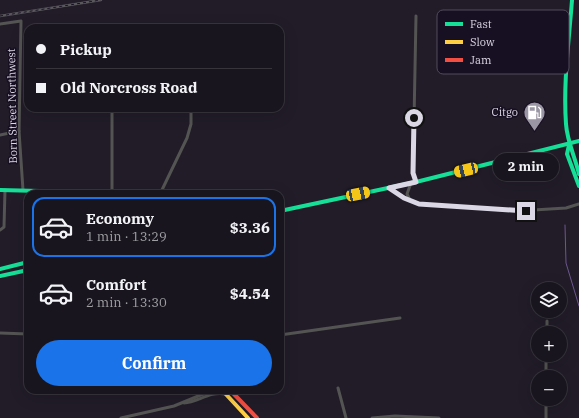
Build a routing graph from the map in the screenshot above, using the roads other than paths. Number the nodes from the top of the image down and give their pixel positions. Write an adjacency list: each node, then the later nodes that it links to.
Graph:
1 (572, 0): 4 (main road)
2 (416, 16): 13 (street)
3 (0, 24): 8 (street, Born Street Northwest)
4 (569, 38)
5 (566, 74): 11 (main road)
6 (112, 112): 20 (street)
7 (192, 112): 21 (street)
8 (19, 132): 9 (street); 19 (street, Born Street Northwest)
9 (0, 135)
10 (579, 141): 11 (main road)
11 (569, 144): 12 (main road); 13 (main road); 15 (main road)
12 (579, 174)
13 (416, 182): 14 (main road)
14 (411, 183): 16 (main road); 22 (street)
15 (579, 186)
16 (389, 188): 22 (street); 24 (main road)
17 (0, 190): 18 (main road)
18 (5, 190): 19 (main road); 26 (street)
19 (23, 190)
20 (112, 190)
21 (162, 190)
22 (410, 200): 23 (street)
23 (579, 204)
24 (284, 210)
25 (0, 211): 26 (street)
26 (5, 211): 27 (street)
27 (0, 230)
28 (24, 263): 29 (main road)
29 (0, 269)
30 (24, 271): 31 (main road)
31 (0, 276)
32 (400, 318): 37 (street)
33 (547, 321): 34 (street)
34 (547, 326)
35 (0, 333): 36 (street)
36 (24, 334)
37 (284, 334)
38 (338, 388): 48 (street)
39 (203, 394): 43 (street)
40 (211, 394): 43 (street)
41 (226, 394): 46 (main road)
42 (234, 394): 47 (main road)
43 (180, 403): 45 (street)
44 (546, 406): 51 (street)
45 (121, 418)
46 (248, 418)
47 (257, 418)
48 (346, 418)
49 (372, 418): 50 (street)
50 (439, 418)
51 (546, 418)

